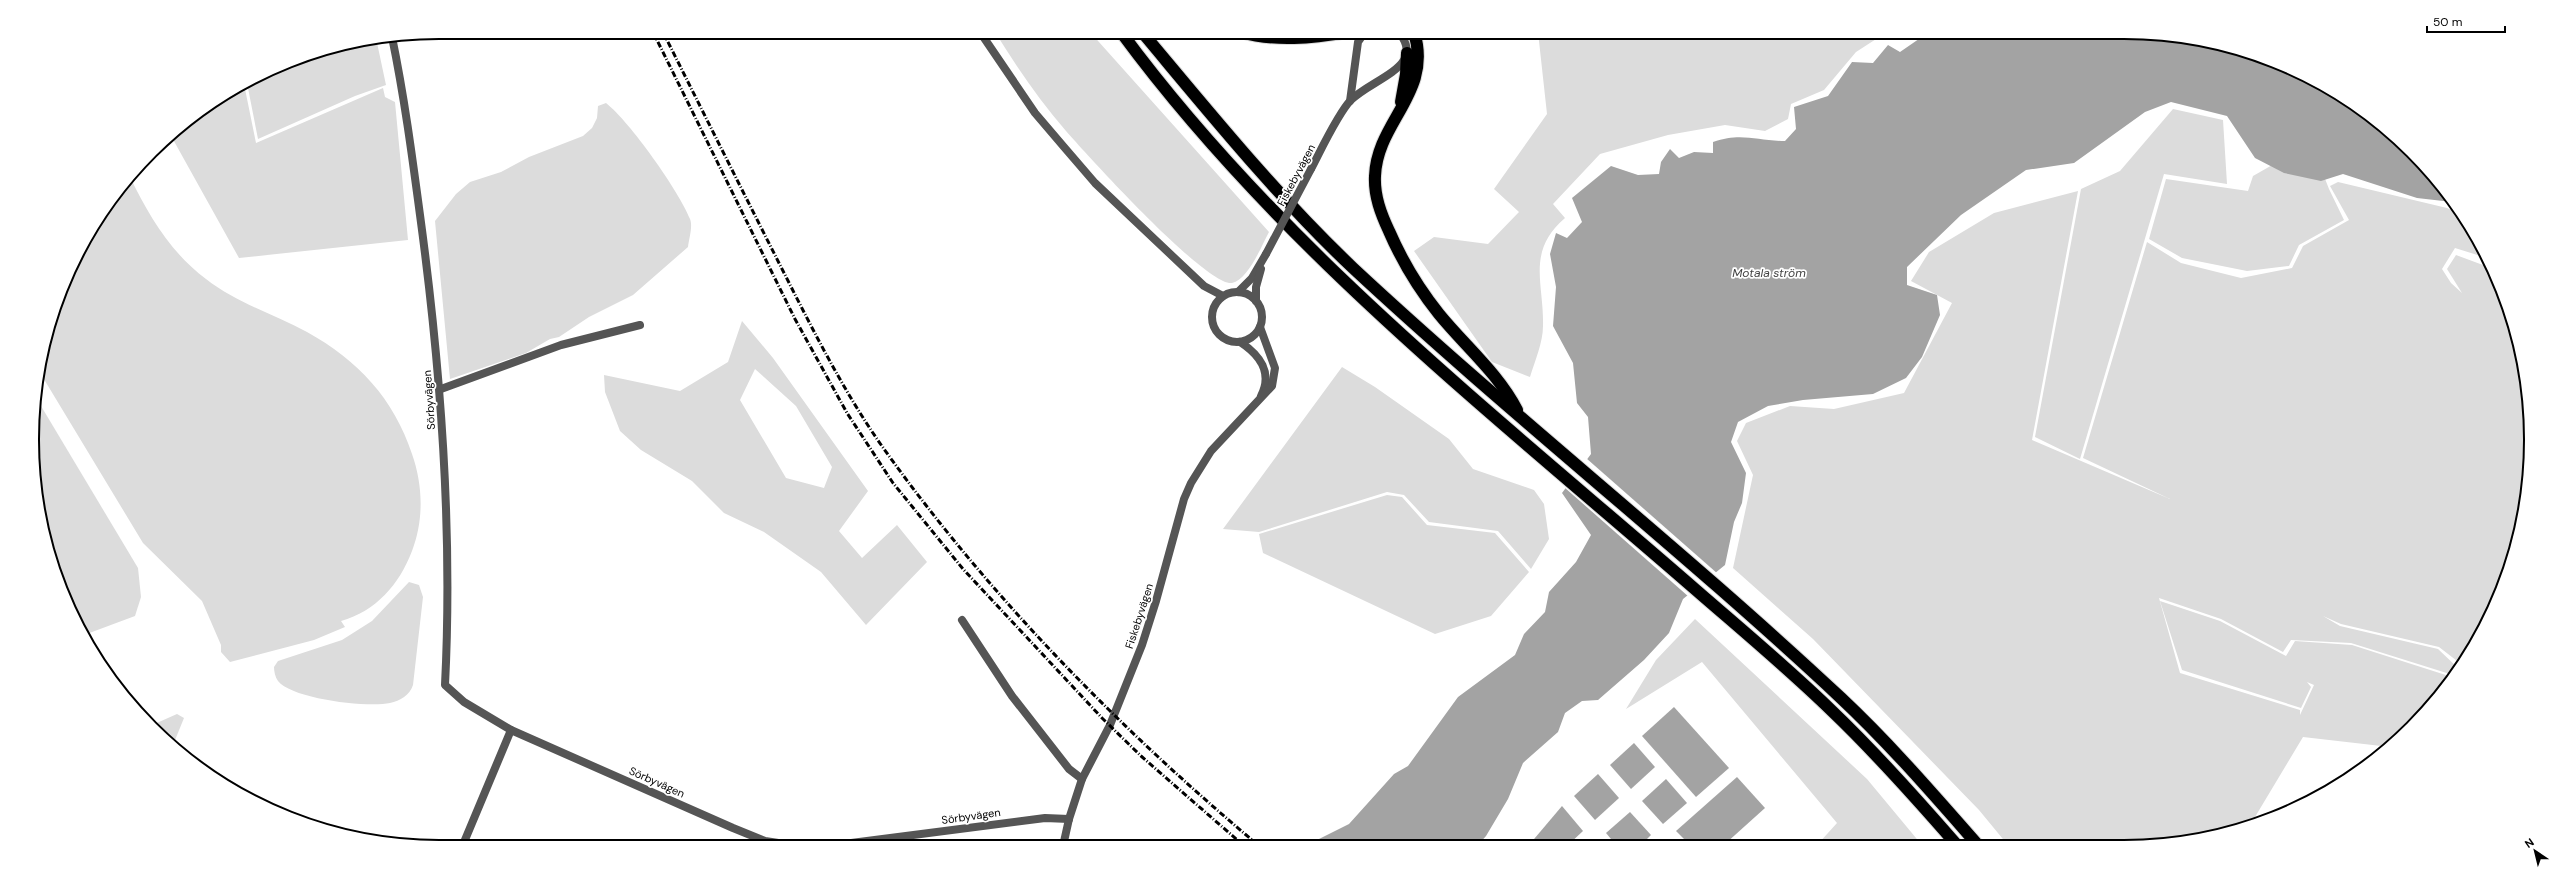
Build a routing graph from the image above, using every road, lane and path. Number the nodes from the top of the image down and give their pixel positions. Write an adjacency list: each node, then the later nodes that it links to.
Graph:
1 (985, 39): 15 (street)
2 (1118, 39): 11 (highway)
3 (1127, 39): 11 (highway)
4 (1148, 39): 25 (highway)
5 (1360, 39): 12 (street, Fiskebyvägen)
6 (1401, 39): 10 (street)
7 (1408, 39): 10 (street, Fiskebyvägen)
8 (1415, 39): 13 (highway)
9 (393, 42): 23 (street, Sörbyvägen)
10 (1406, 49): 12 (street, Fiskebyvägen); 13 (highway)
11 (1152, 71): 34 (highway)
12 (1350, 101): 14 (street, Fiskebyvägen, bridge)
13 (1399, 111): 25 (highway)
14 (1265, 257): 16 (street, Fiskebyvägen); 18 (street, Fiskebyvägen)
15 (1204, 286): 17 (street); 19 (street)
16 (1238, 292): 17 (street); 18 (street)
17 (1224, 296): 19 (street)
18 (1256, 301): 21 (street)
19 (1214, 308): 22 (street)
20 (640, 325): 23 (street)
21 (1260, 327): 22 (street); 24 (street, Fiskebyvägen)
22 (1240, 342): 24 (street, Fiskebyvägen)
23 (441, 389): 27 (street, Sörbyvägen)
24 (1256, 406): 28 (street, Fiskebyvägen)
25 (1520, 416): 35 (highway)
26 (962, 620): 28 (street)
27 (511, 730): 30 (street); 31 (street, Sörbyvägen)
28 (1082, 779): 29 (street, Fiskebyvägen)
29 (1069, 819): 32 (street, Sörbyvägen); 33 (street, Fiskebyvägen)
30 (465, 840)
31 (762, 840)
32 (895, 840)
33 (1064, 840)
34 (1953, 840)
35 (1974, 840)

